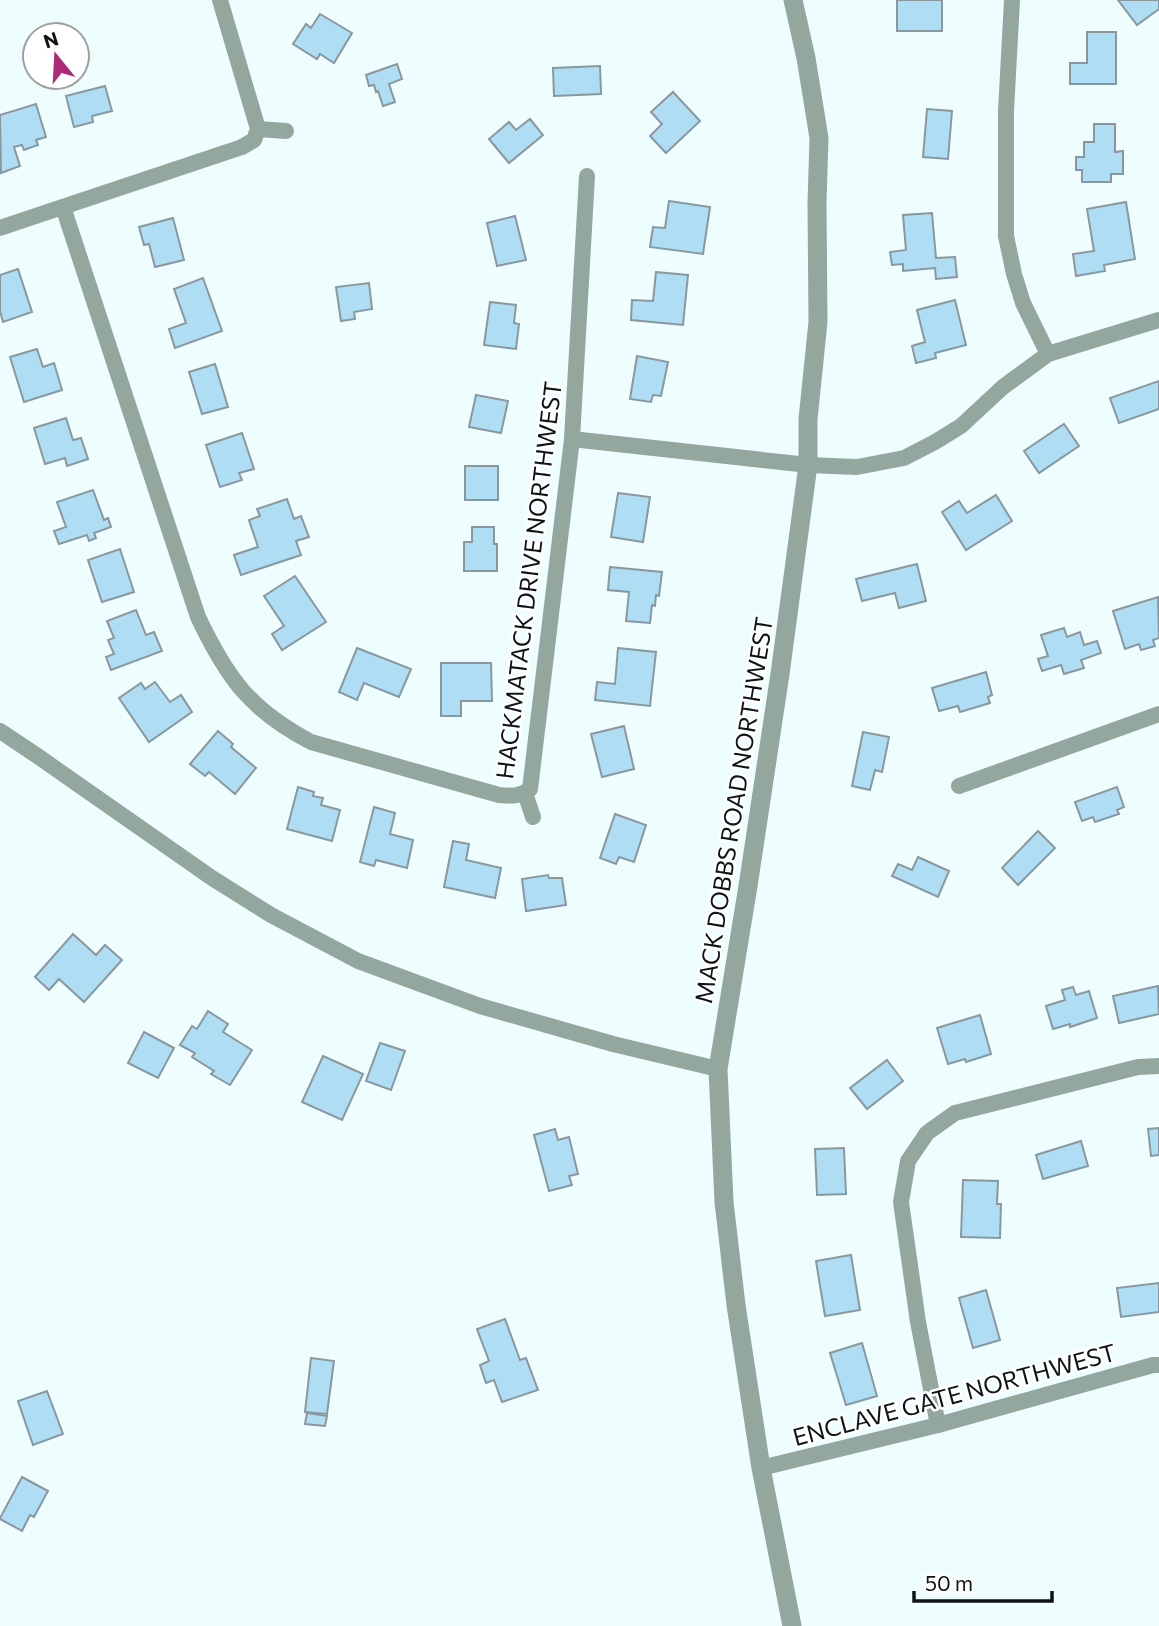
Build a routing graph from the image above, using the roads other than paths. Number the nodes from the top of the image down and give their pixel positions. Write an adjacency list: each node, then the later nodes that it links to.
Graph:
1 (220, 0): 4 (street)
2 (793, 0): 12 (street, MACK DOBBS ROAD NORTHWEST)
3 (1012, 0): 10 (street)
4 (258, 130): 5 (street); 7 (street)
5 (286, 131)
6 (587, 176): 11 (street, HACKMATACK DRIVE NORTHWEST)
7 (64, 207): 8 (street); 16 (street, HACKMATACK DRIVE NORTHWEST)
8 (0, 228)
9 (1159, 320): 10 (street)
10 (1048, 354): 12 (street)
11 (572, 439): 12 (street); 16 (street, HACKMATACK DRIVE NORTHWEST)
12 (808, 465): 19 (street, MACK DOBBS ROAD NORTHWEST)
13 (1159, 714): 15 (street)
14 (0, 731): 19 (street)
15 (959, 786)
16 (525, 793): 17 (street)
17 (533, 817)
18 (1159, 1066): 21 (street)
19 (718, 1069): 22 (street, MACK DOBBS ROAD NORTHWEST)
20 (1159, 1365): 21 (street, ENCLAVE GATE NORTHWEST)
21 (938, 1424): 22 (street, ENCLAVE GATE NORTHWEST)
22 (761, 1468): 23 (street, MACK DOBBS ROAD NORTHWEST)
23 (792, 1626)

